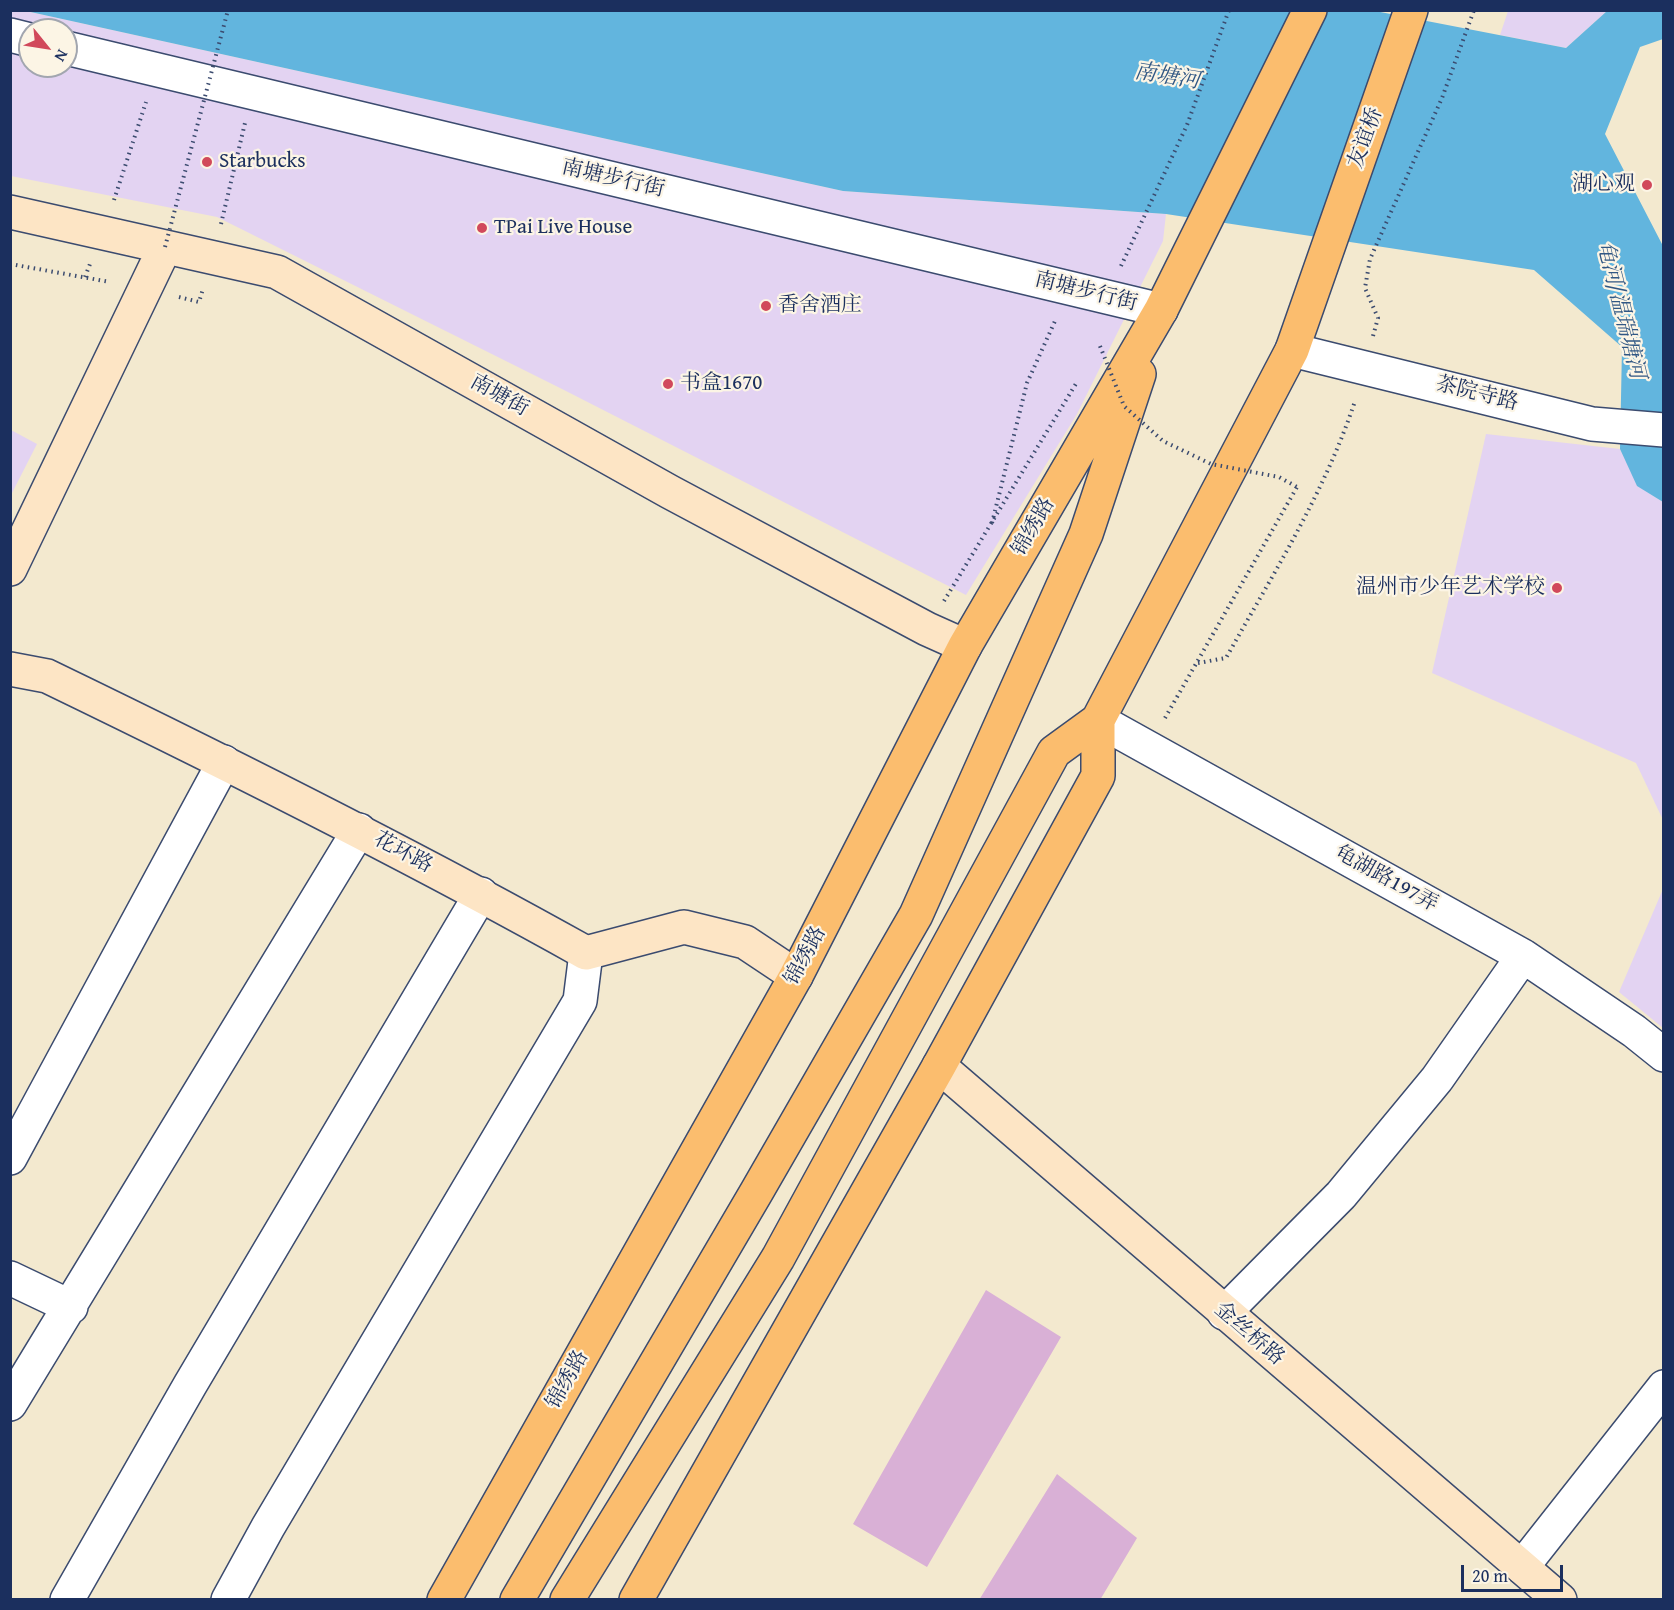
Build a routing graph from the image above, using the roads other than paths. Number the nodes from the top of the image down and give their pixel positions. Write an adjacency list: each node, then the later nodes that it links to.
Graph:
1 (1310, 10): 6 (main road, 锦绣路)
2 (1412, 10): 7 (main road, 友谊桥)
3 (78, 51): 6 (street, 南塘步行街)
4 (10, 213): 5 (street, 南塘街)
5 (165, 247): 9 (street); 10 (street, 南塘街)
6 (1161, 310): 10 (main road, 锦绣路); 31 (main road, 锦绣路)
7 (1292, 350): 8 (street, 茶院寺路); 12 (main road)
8 (1664, 430)
9 (10, 569)
10 (964, 646): 18 (main road, 锦绣路)
11 (10, 669): 13 (street, 花环路)
12 (1098, 720): 17 (street, 龟湖路197弄); 20 (main road); 32 (main road)
13 (224, 762): 14 (street, 花环路); 21 (street)
14 (359, 830): 15 (street, 花环路); 23 (street)
15 (481, 894): 16 (street, 花环路); 28 (street)
16 (585, 953): 18 (street); 29 (street)
17 (1523, 956): 19 (street, 龟湖路197弄); 24 (street)
18 (796, 976): 30 (main road, 锦绣路)
19 (1664, 1055)
20 (939, 1066): 24 (street, 金丝桥路); 33 (main road)
21 (10, 1158)
22 (10, 1278): 23 (street)
23 (71, 1307): 26 (street)
24 (1224, 1313): 27 (street, 金丝桥路)
25 (1664, 1387): 27 (street)
26 (10, 1404)
27 (1522, 1567): 34 (street, 金丝桥路)
28 (67, 1599)
29 (228, 1599)
30 (444, 1599)
31 (516, 1599)
32 (567, 1599)
33 (636, 1599)
34 (1560, 1599)

